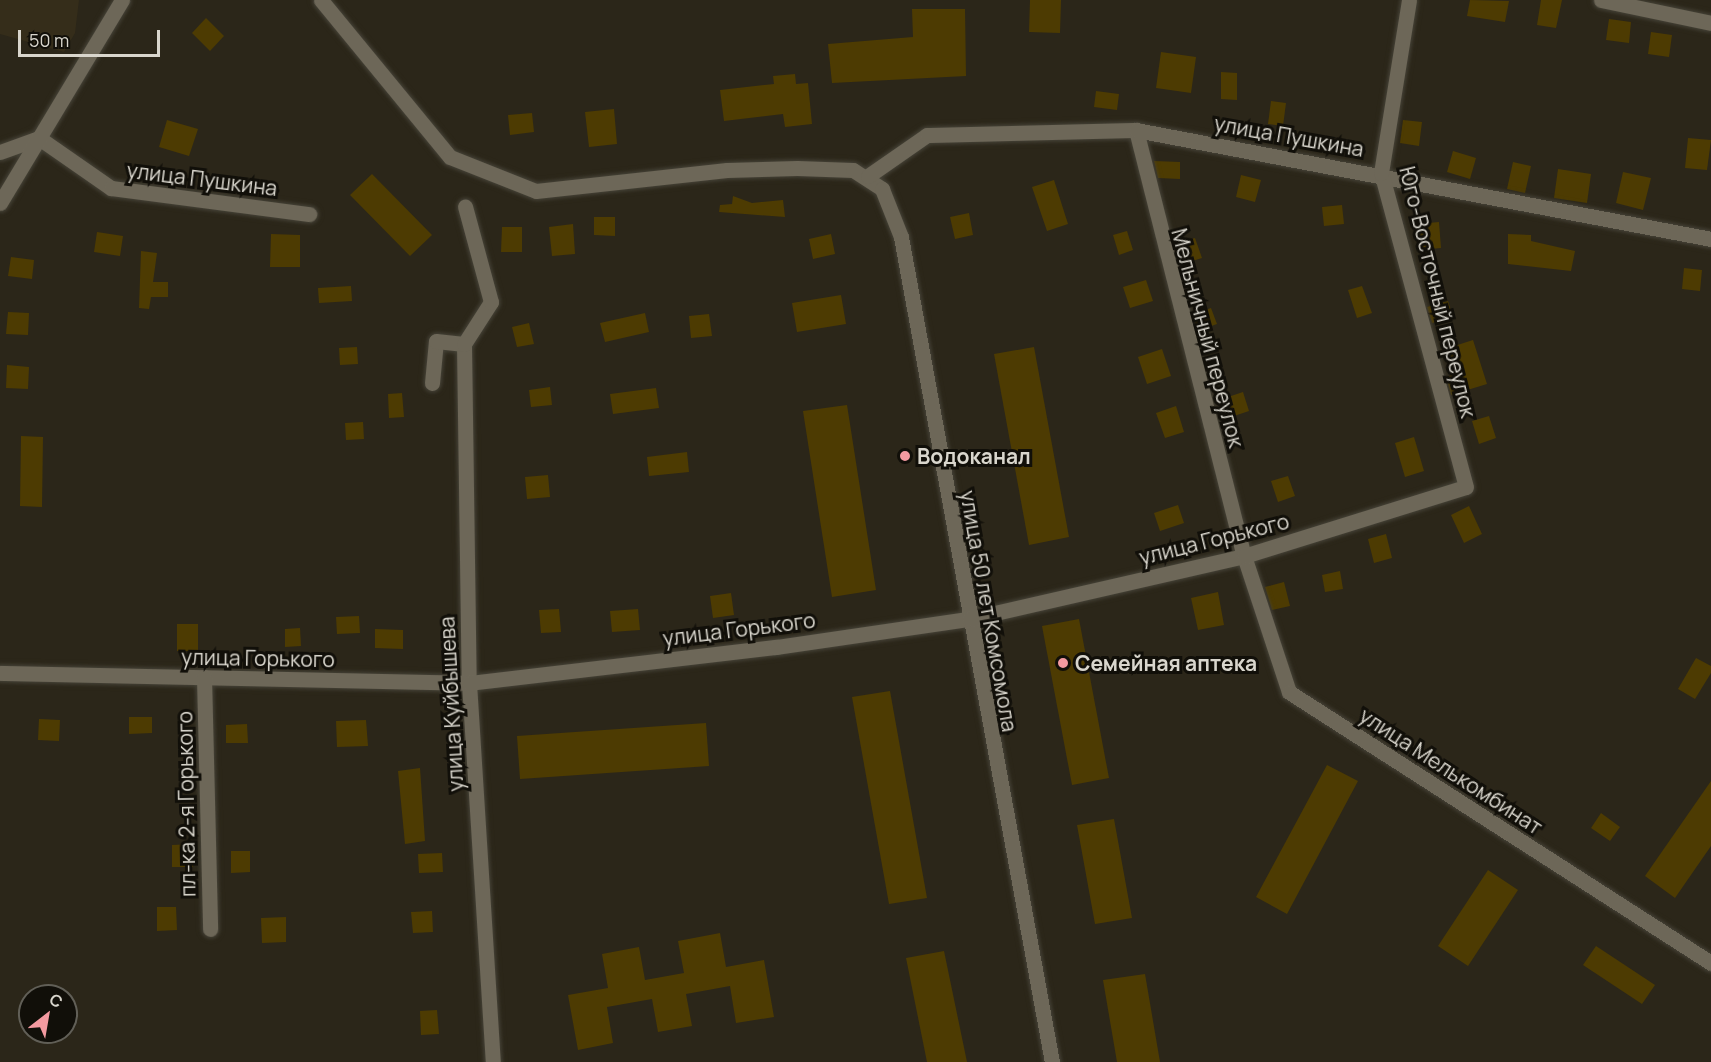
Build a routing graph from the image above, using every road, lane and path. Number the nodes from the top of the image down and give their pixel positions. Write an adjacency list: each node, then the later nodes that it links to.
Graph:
1 (122, 0): 7 (street)
2 (321, 0): 10 (street)
3 (1410, 0): 9 (street, Юго-Восточный переулок)
4 (1601, 0): 5 (street)
5 (1711, 23)
6 (1136, 130): 9 (street, улица Пушкина); 10 (street, улица Пушкина); 18 (street, Мельничный переулок)
7 (39, 138): 8 (street); 11 (street); 13 (street, улица Пушкина)
8 (0, 152)
9 (1381, 173): 14 (street, улица Пушкина); 17 (street, Юго-Восточный переулок)
10 (868, 176): 19 (street, улица 50 лет Комсомола)
11 (0, 203)
12 (465, 206): 15 (street)
13 (309, 214)
14 (1711, 239)
15 (464, 344): 16 (street); 22 (street, улица Куйбышева)
16 (432, 383)
17 (1466, 487): 18 (street, улица Горького)
18 (1244, 556): 19 (street, улица Горького); 24 (street, улица Мелькомбинат)
19 (969, 619): 22 (street, улица Горького); 26 (street, улица 50 лет Комсомола)
20 (0, 673): 21 (street, улица Горького)
21 (204, 677): 22 (street, улица Горького); 23 (street, пл-ка 2-я Горького)
22 (469, 683): 25 (street, улица Куйбышева)
23 (210, 929)
24 (1711, 963)
25 (493, 1062)
26 (1052, 1062)

